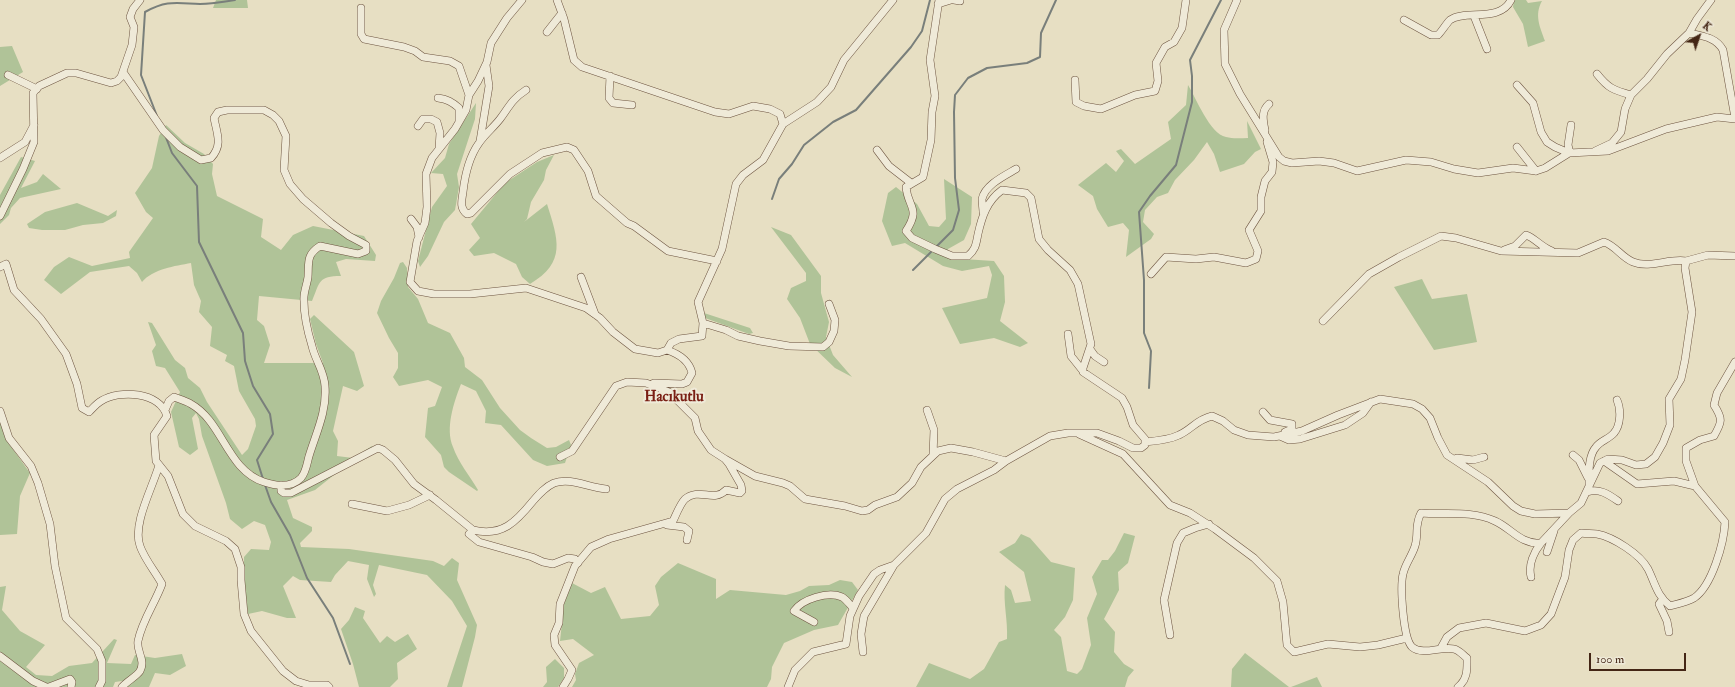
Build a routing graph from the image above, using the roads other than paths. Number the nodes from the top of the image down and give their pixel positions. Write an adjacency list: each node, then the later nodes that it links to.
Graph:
1 (140, 0): 19 (street)
2 (522, 0): 18 (street)
3 (557, 0): 12 (street)
4 (893, 0): 36 (street)
5 (951, 0): 10 (street)
6 (1186, 0): 23 (street)
7 (1237, 0): 39 (street)
8 (1511, 0): 13 (street)
9 (1711, 0): 16 (street)
10 (939, 2): 49 (street)
11 (361, 8): 27 (street)
12 (562, 13): 15 (street); 22 (street)
13 (1474, 16): 14 (street); 17 (street)
14 (1404, 20)
15 (547, 32)
16 (1689, 33): 28 (street); 30 (street)
17 (1487, 49)
18 (486, 65): 27 (street); 40 (street)
19 (123, 72): 25 (street); 91 (street)
20 (1597, 74): 28 (street)
21 (8, 75): 25 (street)
22 (610, 76): 32 (street); 36 (street)
23 (1075, 80)
24 (1517, 85): 45 (street)
25 (37, 89): 35 (street)
26 (526, 90): 40 (street)
27 (469, 95): 34 (street)
28 (1630, 96): 44 (street)
29 (438, 98): 34 (street)
30 (1734, 101): 33 (street)
31 (1269, 104): 39 (street)
32 (632, 105)
33 (1735, 118): 44 (street)
34 (459, 121): 42 (street)
35 (35, 123): 46 (street); 50 (street)
36 (783, 124): 57 (street)
37 (1571, 125): 45 (street)
38 (418, 126): 42 (street)
39 (1265, 134): 48 (street); 60 (street)
40 (480, 142): 57 (street)
41 (1517, 147): 48 (street)
42 (439, 149): 53 (street)
43 (877, 150): 49 (street)
44 (1591, 152): 45 (street)
45 (1569, 153): 48 (street)
46 (0, 158)
47 (1016, 169): 51 (street)
48 (1536, 171)
49 (911, 184): 51 (street)
50 (0, 216)
51 (983, 217): 67 (street)
52 (411, 219): 53 (street)
53 (419, 237): 63 (street)
54 (1501, 251): 55 (street); 55 (street); 64 (street)
55 (1558, 253): 58 (street)
56 (1735, 256): 58 (street)
57 (718, 261): 65 (street)
58 (1686, 261): 89 (street)
59 (0, 267): 75 (street)
60 (1151, 274)
61 (581, 277): 63 (street)
62 (829, 304): 65 (street)
63 (595, 314): 68 (street)
64 (1323, 321)
65 (704, 323): 68 (street)
66 (1068, 334): 71 (street)
67 (1090, 349): 69 (street); 71 (street)
68 (667, 350): 72 (street)
69 (1104, 362)
70 (1735, 362): 93 (street)
71 (1083, 371): 81 (street)
72 (646, 383): 85 (street); 87 (street)
73 (1617, 400): 92 (street)
74 (1371, 402): 80 (street); 80 (street); 83 (street)
75 (165, 410): 90 (street); 91 (street)
76 (928, 410): 82 (street)
77 (0, 411): 122 (street)
78 (1263, 412): 80 (street)
79 (1078, 434): 81 (street); 88 (street); 100 (street)
80 (1277, 436): 81 (street)
81 (1145, 442)
82 (933, 454): 87 (street); 88 (street)
83 (1447, 455): 86 (street); 98 (street)
84 (1573, 455): 92 (street)
85 (560, 457)
86 (1484, 457)
87 (725, 459): 99 (street)
88 (1006, 461): 107 (street)
89 (1604, 461): 92 (street); 93 (street)
90 (159, 465): 123 (street); 124 (street)
91 (281, 485): 95 (street)
92 (1589, 486): 96 (street); 98 (street)
93 (1695, 486): 109 (street)
94 (606, 489): 102 (street)
95 (430, 495): 97 (street); 102 (street)
96 (1618, 501)
97 (352, 504)
98 (1569, 512): 101 (street)
99 (665, 524): 103 (street); 106 (street)
100 (1209, 524): 113 (street); 114 (street)
101 (1555, 527): 104 (street); 105 (street)
102 (473, 530): 106 (street)
103 (687, 540)
104 (1541, 543): 108 (street); 114 (street)
105 (1547, 552)
106 (578, 563): 119 (street)
107 (894, 565): 110 (street); 116 (street)
108 (1531, 577)
109 (1662, 600): 112 (street); 115 (street)
110 (853, 608): 111 (street); 126 (street)
111 (814, 622)
112 (1669, 632)
113 (1170, 635)
114 (1407, 638): 115 (street)
115 (1441, 648): 118 (street)
116 (863, 652)
117 (0, 656): 120 (street)
118 (1465, 679): 127 (street); 128 (street)
119 (568, 683): 125 (street)
120 (48, 687): 121 (street)
121 (72, 687)
122 (99, 687)
123 (122, 687)
124 (329, 687)
125 (563, 687)
126 (788, 687)
127 (1458, 687)
128 (1467, 687)

